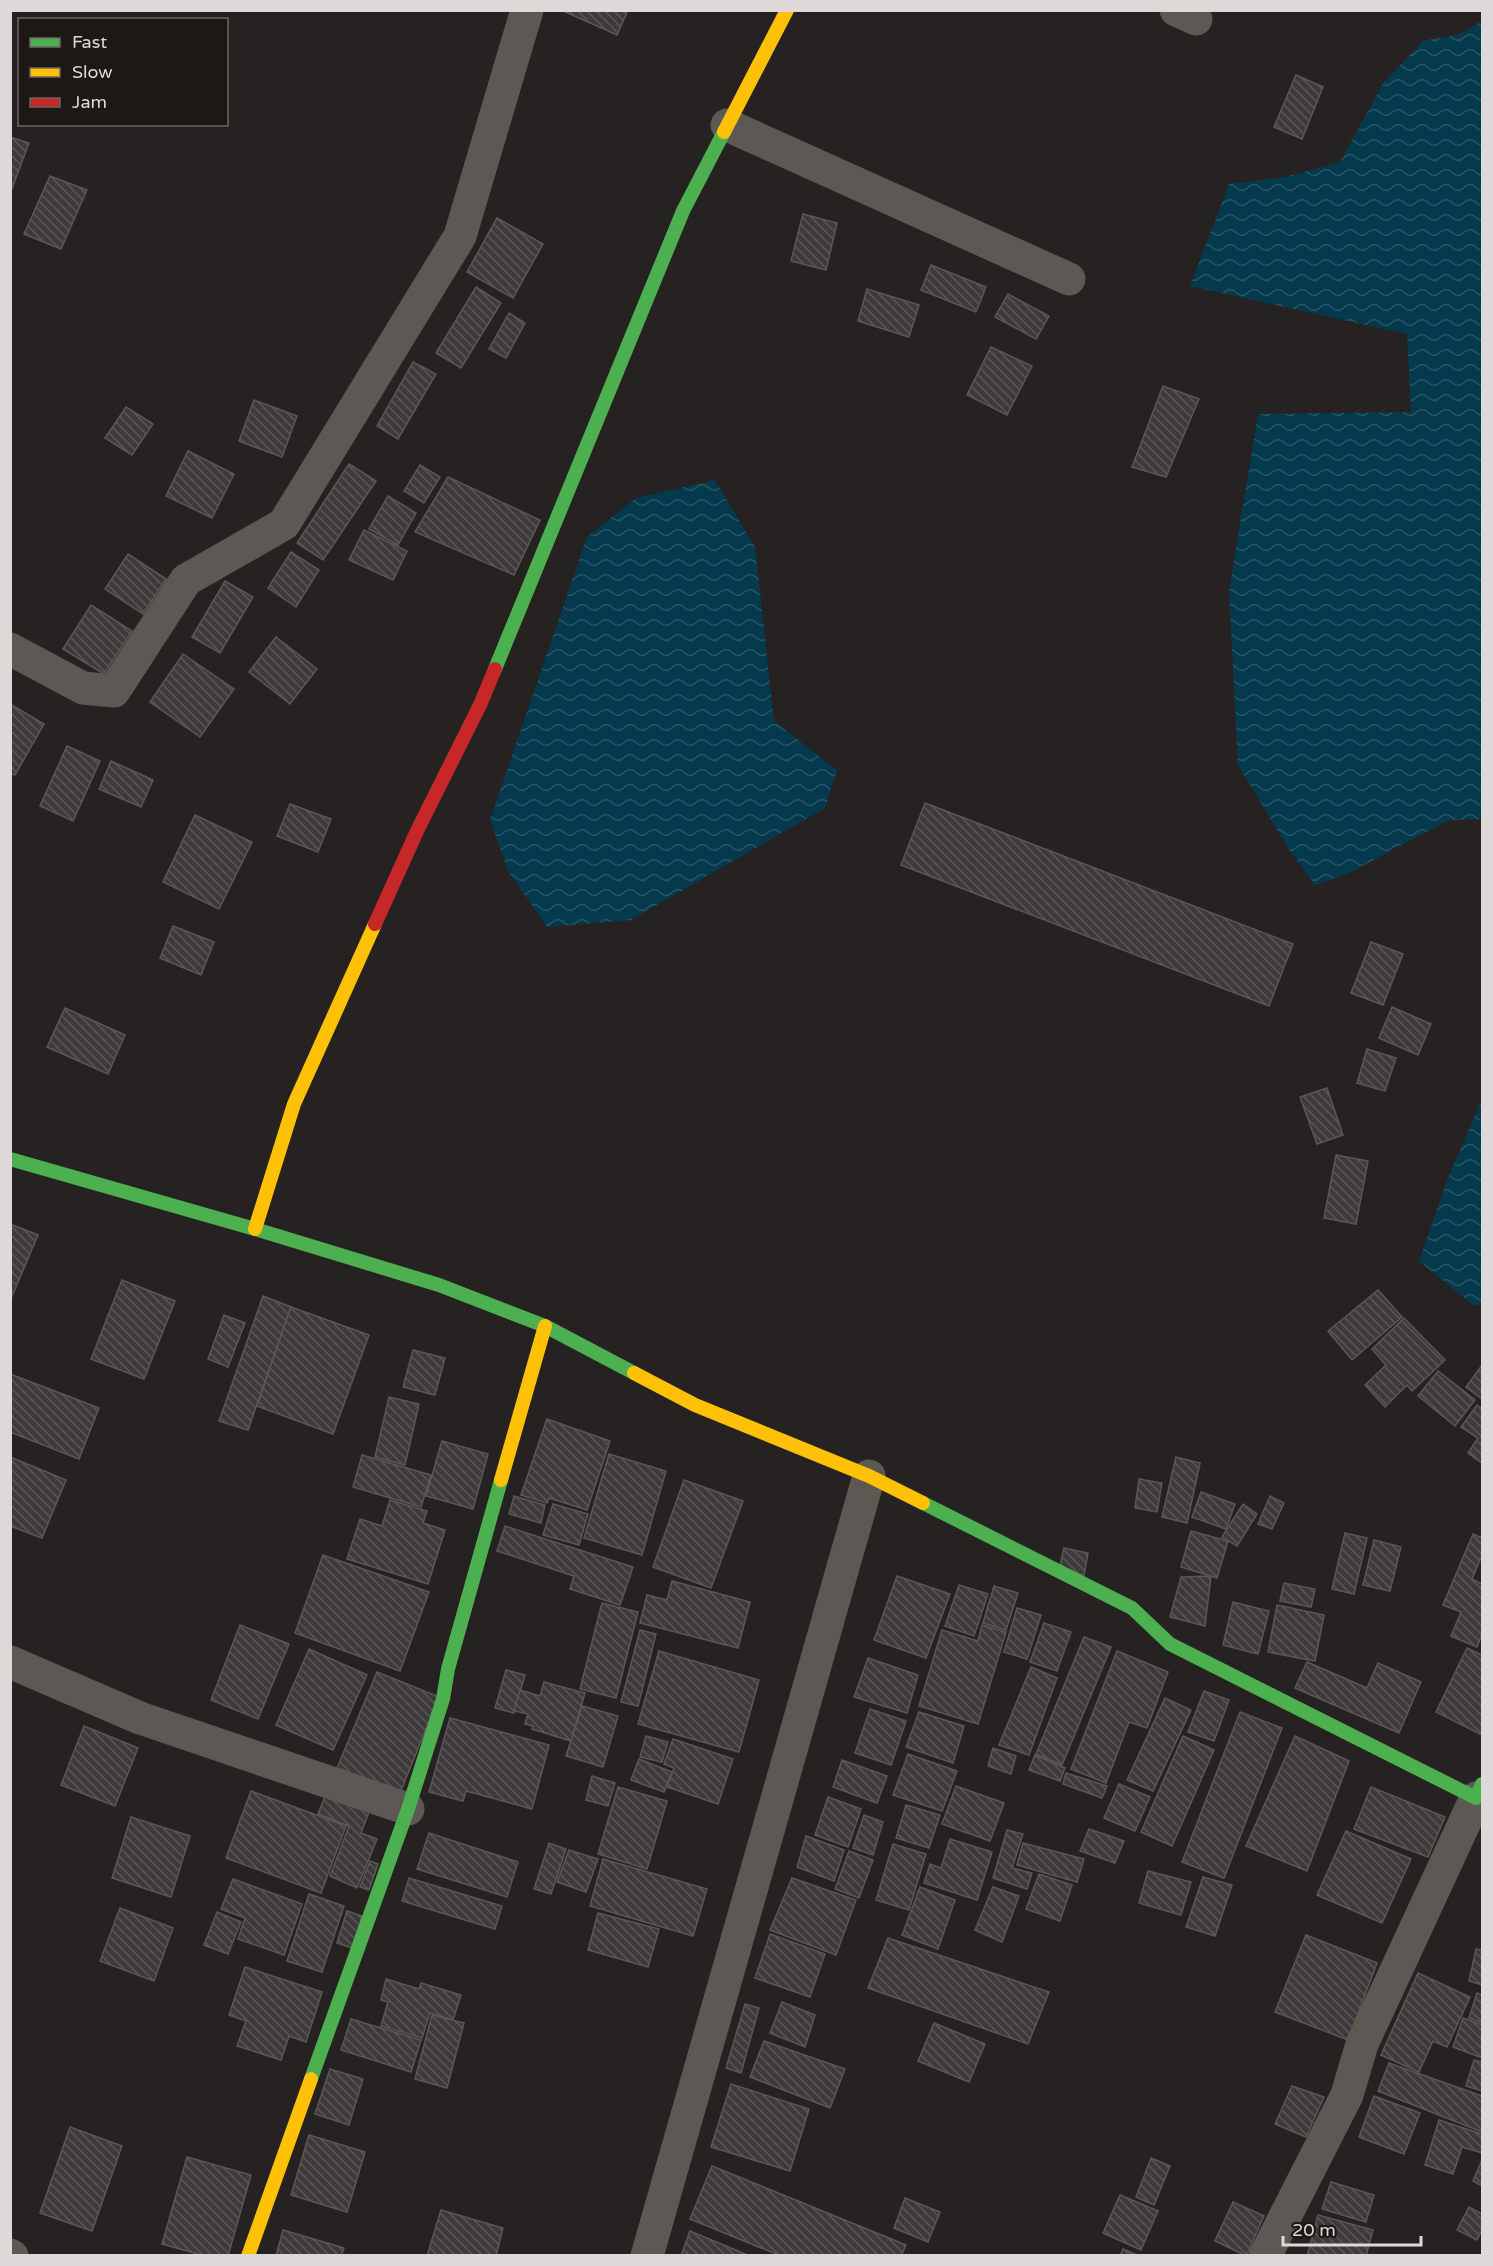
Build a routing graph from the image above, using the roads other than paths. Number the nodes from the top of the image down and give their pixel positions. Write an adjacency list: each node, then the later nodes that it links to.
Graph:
1 (527, 10): 5 (street)
2 (787, 10): 3 (street)
3 (727, 125): 4 (street); 7 (street)
4 (1069, 279)
5 (10, 649)
6 (10, 1159): 7 (street)
7 (255, 1229): 8 (street)
8 (545, 1326): 9 (street); 12 (street)
9 (869, 1476): 11 (street); 14 (street)
10 (10, 1662): 12 (street)
11 (1479, 1791): 15 (street)
12 (408, 1809): 13 (street)
13 (248, 2256)
14 (647, 2256)
15 (1264, 2256)

